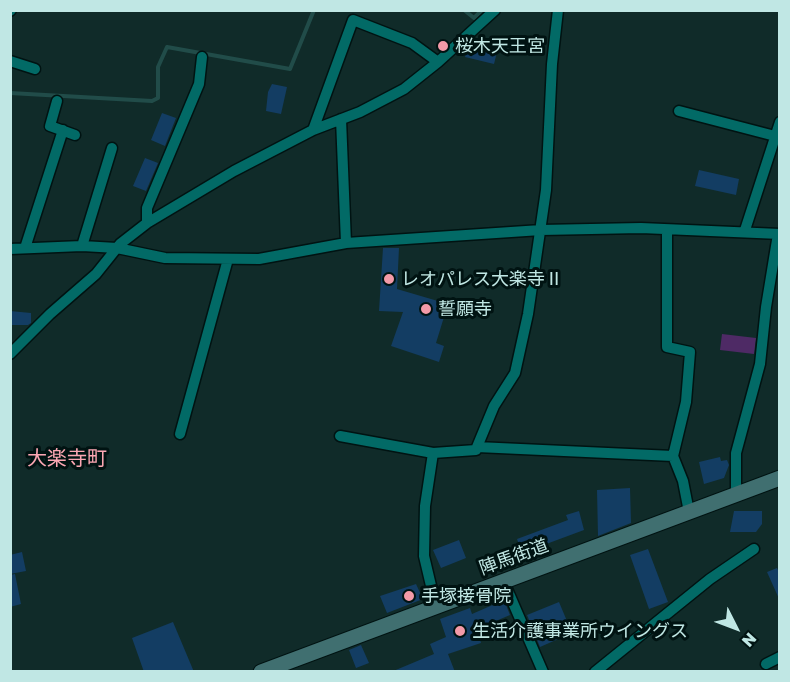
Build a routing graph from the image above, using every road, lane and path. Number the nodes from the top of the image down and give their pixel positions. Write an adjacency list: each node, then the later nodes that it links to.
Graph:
1 (495, 10): 5 (street)
2 (558, 10): 17 (street)
3 (202, 57): 16 (street)
4 (10, 61): 6 (street)
5 (438, 62): 9 (street); 12 (street)
6 (34, 69)
7 (57, 101): 11 (street)
8 (679, 111): 14 (street)
9 (341, 119): 12 (street); 21 (street)
10 (780, 122): 14 (street)
11 (63, 130): 13 (street); 23 (street)
12 (313, 130): 16 (street)
13 (75, 135)
14 (775, 136): 19 (street)
15 (112, 148): 22 (street)
16 (147, 223): 24 (street)
17 (541, 230): 18 (street); 21 (street); 30 (street)
18 (667, 230): 19 (street); 32 (street)
19 (745, 230): 20 (street)
20 (779, 234): 34 (street)
21 (346, 243): 26 (street)
22 (82, 246): 23 (street); 24 (street)
23 (26, 248): 25 (street)
24 (117, 248): 26 (street); 27 (street)
25 (10, 249)
26 (228, 259): 28 (street)
27 (10, 354)
28 (180, 434)
29 (340, 436): 31 (street)
30 (477, 447): 31 (street); 32 (street)
31 (432, 453): 38 (street)
32 (673, 456): 35 (street)
33 (780, 478): 34 (main road, 陣馬街道)
34 (736, 494): 35 (main road, 陣馬街道)
35 (689, 512): 37 (main road, 陣馬街道)
36 (754, 549): 43 (street)
37 (504, 582): 38 (main road, 陣馬街道); 42 (street)
38 (436, 607): 41 (main road, 陣馬街道)
39 (779, 658): 40 (street)
40 (766, 664)
41 (261, 672)
42 (543, 672)
43 (595, 672)

